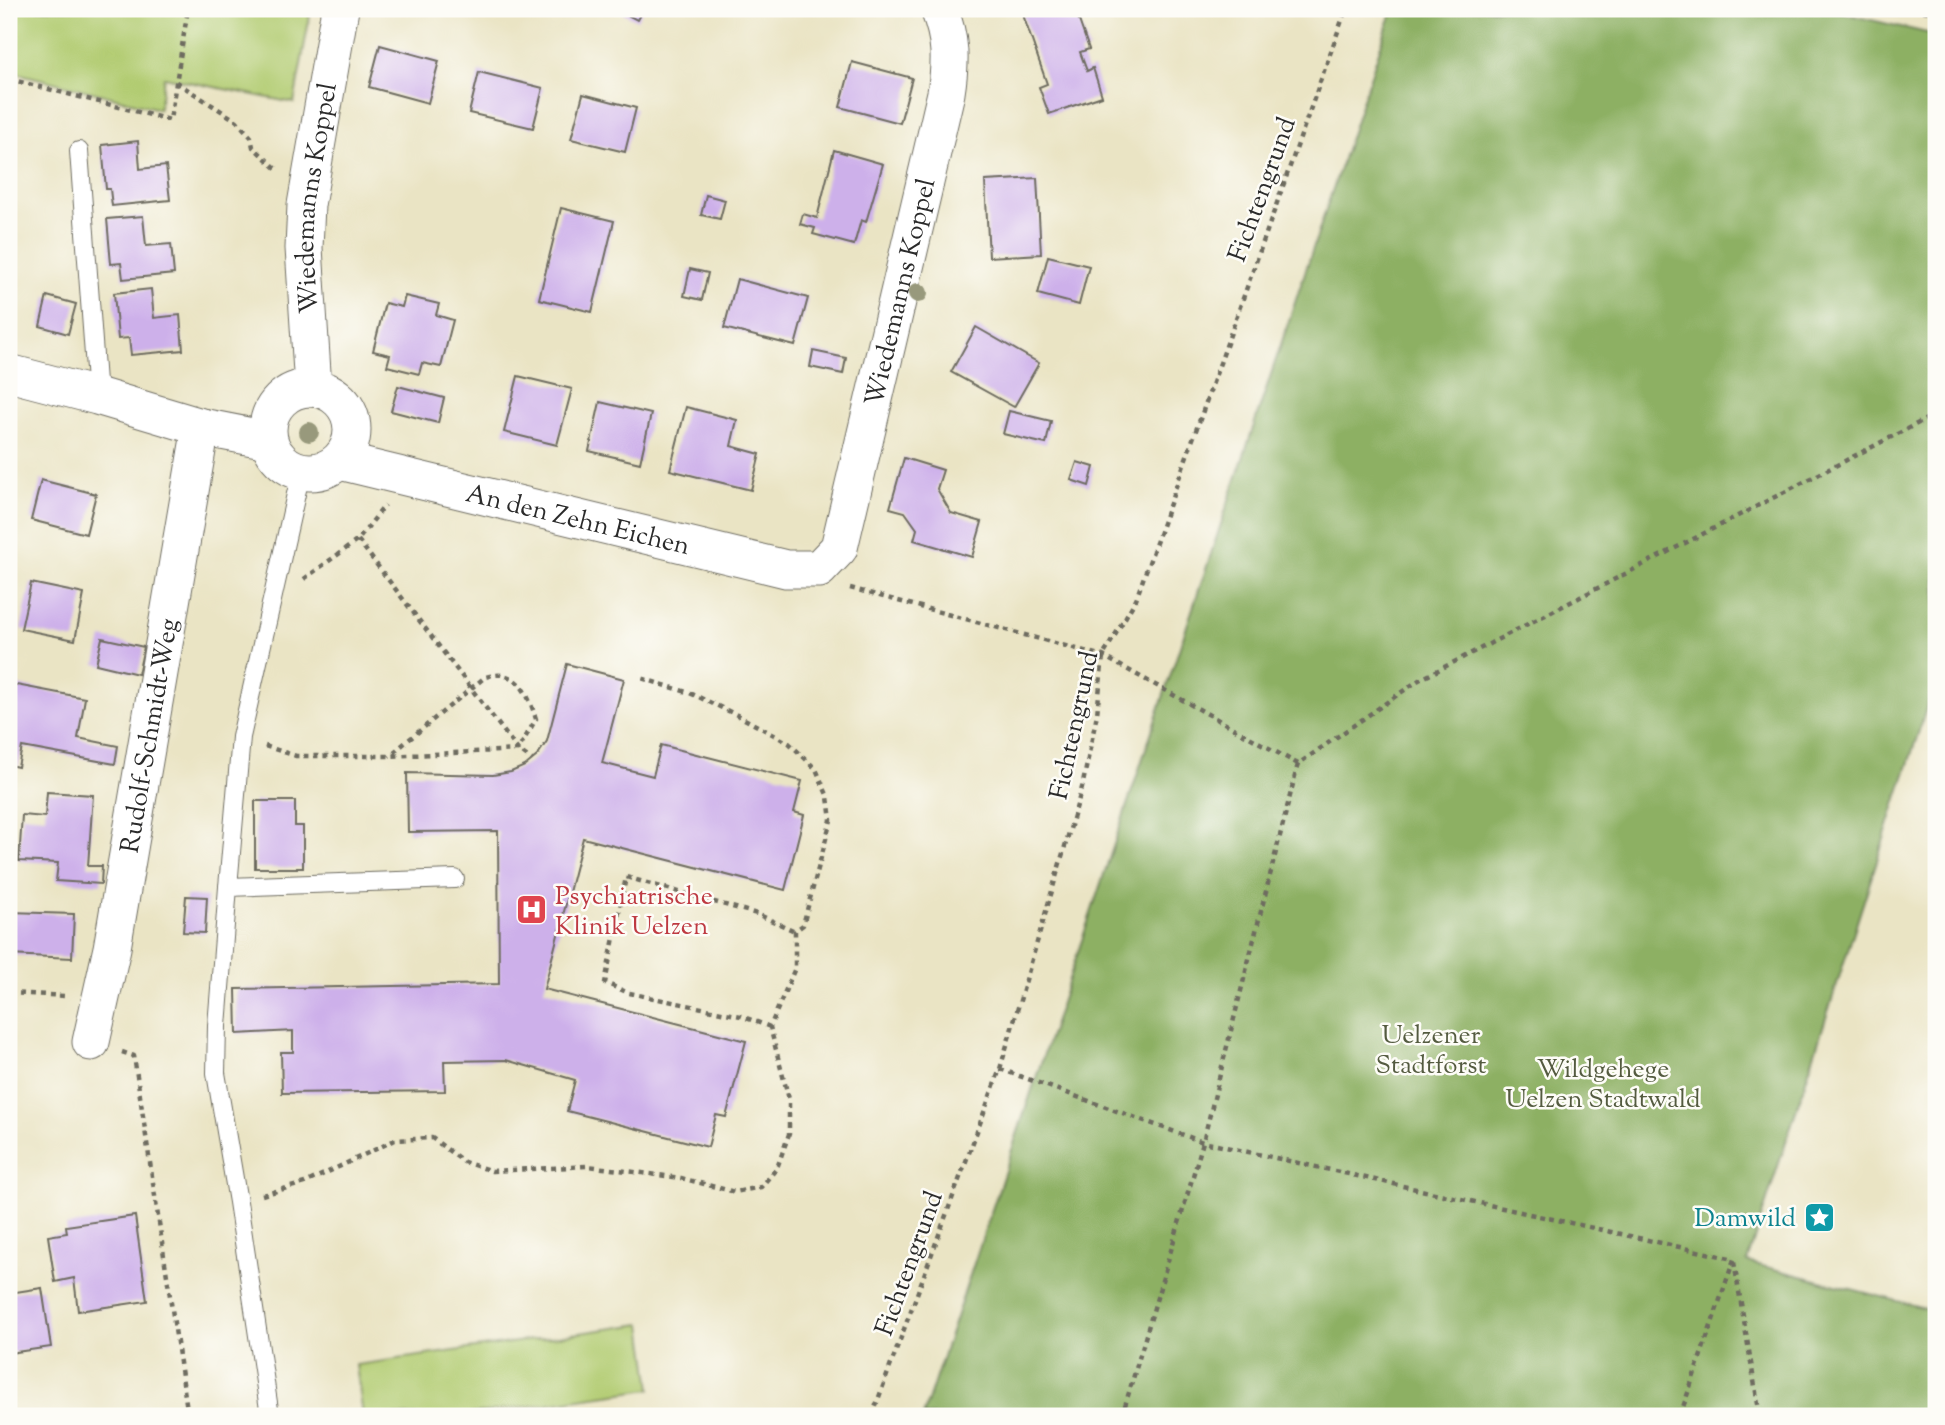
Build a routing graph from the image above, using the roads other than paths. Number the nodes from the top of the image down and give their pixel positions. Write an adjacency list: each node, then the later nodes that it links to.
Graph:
1 (340, 9): 5 (street, Wiedemanns Koppel)
2 (939, 9): 11 (street, Wiedemanns Koppel)
3 (79, 151): 6 (lane)
4 (9, 373): 6 (street)
5 (313, 388): 8 (street); 9 (street)
6 (97, 396): 7 (street)
7 (201, 427): 8 (street); 14 (street, Rudolf-Schmidt-Weg)
8 (268, 440): 10 (street)
9 (340, 461): 10 (street); 11 (street, An den Zehn Eichen)
10 (301, 472): 13 (lane)
11 (819, 569)
12 (455, 879): 13 (lane)
13 (228, 887): 15 (lane)
14 (91, 1042)
15 (270, 1416)

